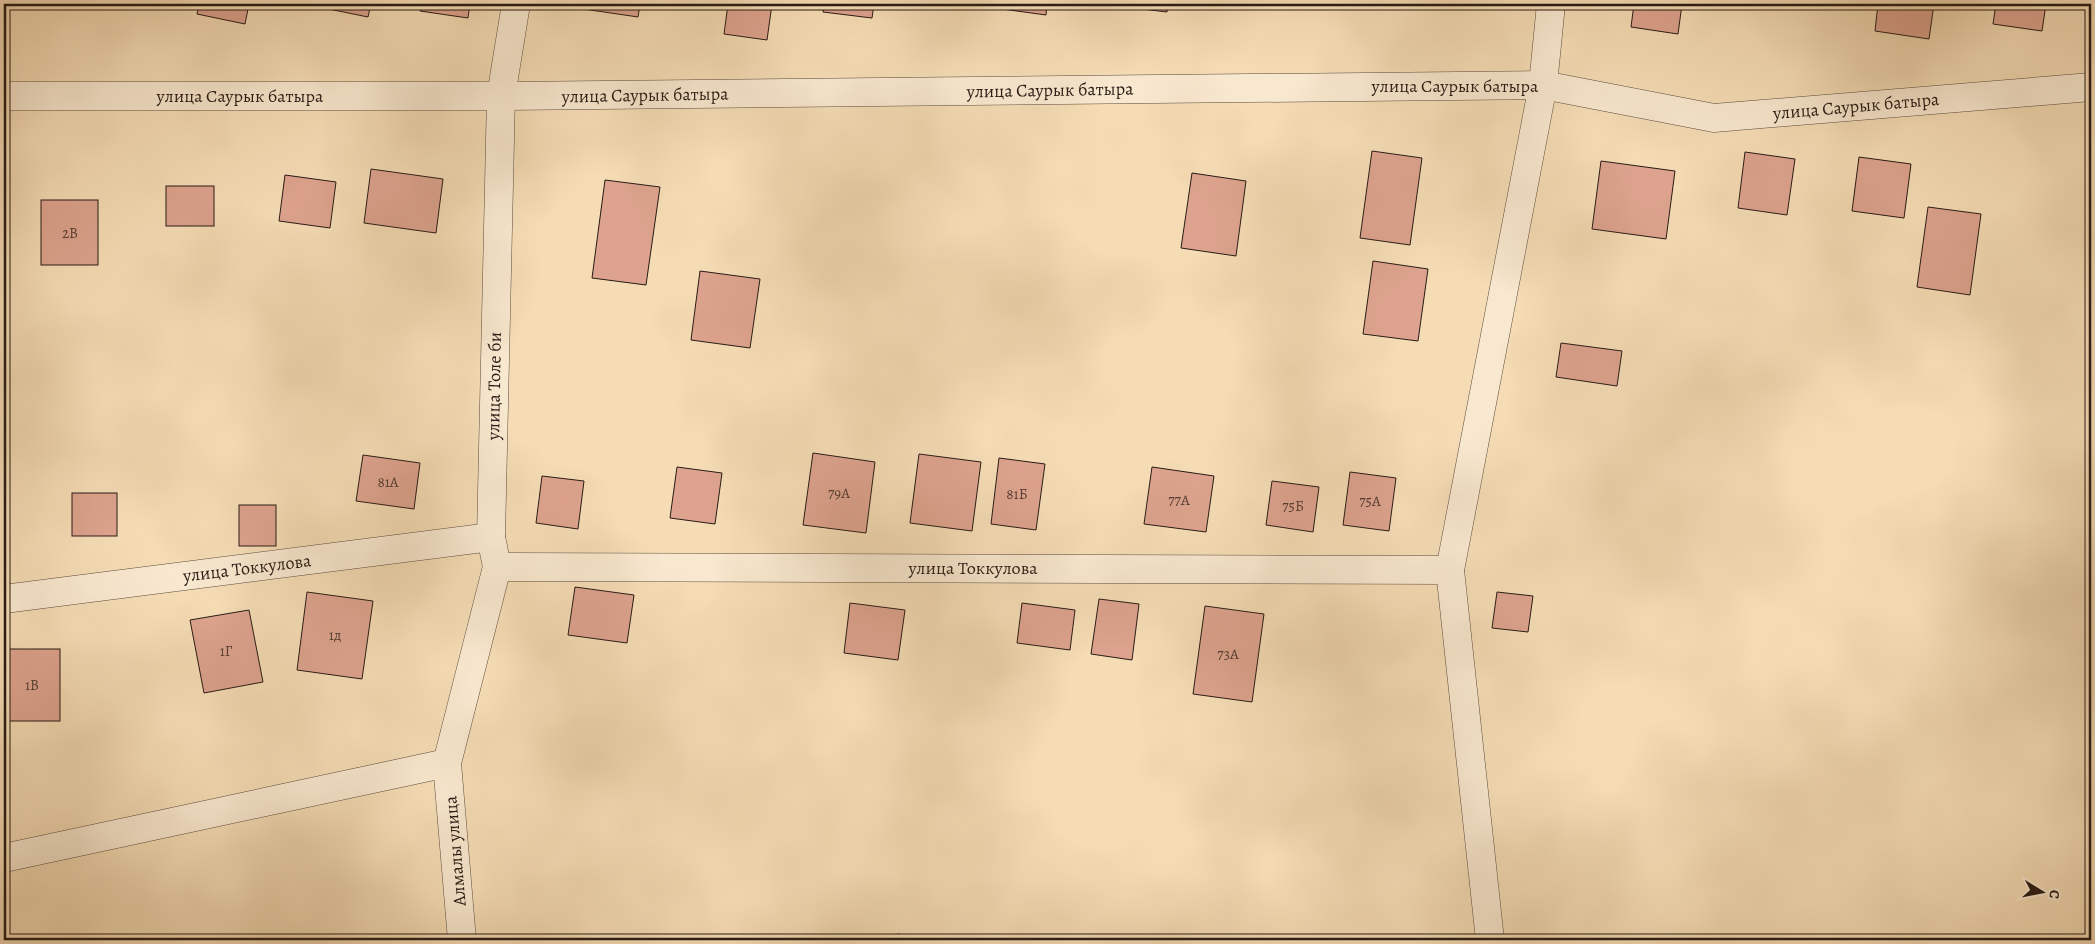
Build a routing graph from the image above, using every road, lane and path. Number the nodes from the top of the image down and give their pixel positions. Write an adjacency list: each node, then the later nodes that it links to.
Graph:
1 (516, 4): 6 (street, улица Толе би)
2 (1551, 4): 3 (street)
3 (1543, 85): 4 (street, улица Саурык батыра); 6 (street, улица Саурык батыра); 9 (street)
4 (2091, 87)
5 (4, 96): 6 (street, улица Саурык батыра)
6 (502, 96): 7 (street, улица Толе би)
7 (491, 537): 8 (street, улица Толе би); 10 (street, улица Токкулова)
8 (497, 567): 9 (street, улица Токкулова); 11 (street, улица Толе би)
9 (1450, 570): 14 (street)
10 (4, 599)
11 (448, 763): 12 (street); 13 (street, Алмалы улица)
12 (4, 858)
13 (462, 940)
14 (1490, 940)

